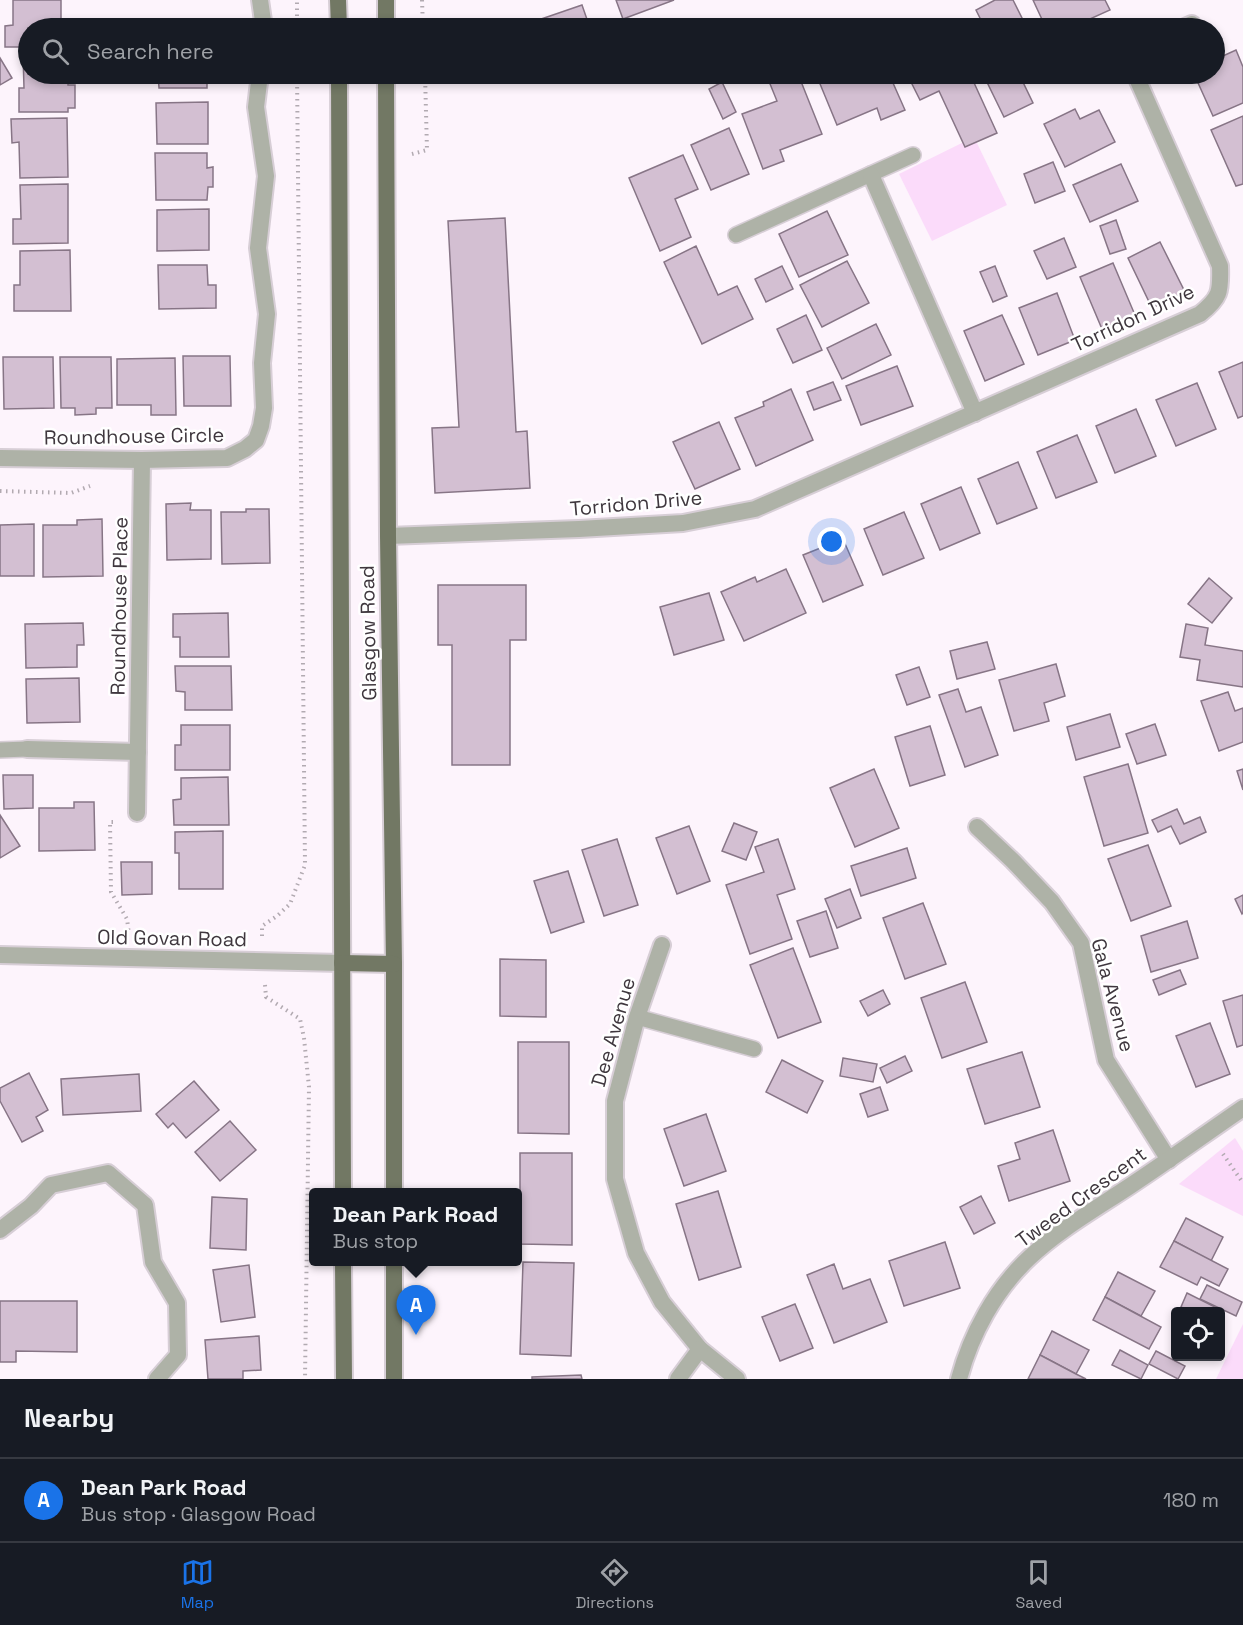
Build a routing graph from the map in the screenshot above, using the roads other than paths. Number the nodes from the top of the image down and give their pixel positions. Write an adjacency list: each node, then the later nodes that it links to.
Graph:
1 (260, 0): 4 (street)
2 (338, 0): 5 (main road)
3 (386, 0): 6 (main road)
4 (263, 18)
5 (339, 18)
6 (386, 18)
7 (259, 84): 16 (street, Roundhouse Circle)
8 (339, 84): 25 (main road, Glasgow Road)
9 (386, 84): 17 (main road, Glasgow Road)
10 (1139, 84): 14 (street, Torridon Drive)
11 (913, 155): 12 (lane)
12 (871, 175): 13 (lane); 14 (street)
13 (736, 235)
14 (975, 413): 17 (street, Torridon Drive)
15 (0, 459): 16 (street, Roundhouse Circle)
16 (142, 460): 20 (street, Roundhouse Place)
17 (388, 536): 26 (main road, Glasgow Road)
18 (27, 749): 19 (lane); 20 (street)
19 (0, 750)
20 (138, 752): 21 (street, Roundhouse Place)
21 (137, 813)
22 (977, 827): 30 (street, Gala Avenue)
23 (662, 945): 27 (street, Dee Avenue)
24 (3, 957): 25 (street, Old Govan Road)
25 (342, 963): 26 (main road); 31 (main road, Glasgow Road)
26 (394, 964): 32 (main road, Glasgow Road)
27 (637, 1017): 28 (lane); 36 (street, Dee Avenue)
28 (754, 1049)
29 (1243, 1108): 30 (street, Tweed Crescent)
30 (1169, 1160): 42 (street, Tweed Crescent)
31 (343, 1188)
32 (394, 1188)
33 (0, 1230): 37 (street)
34 (343, 1266): 38 (main road)
35 (394, 1266): 39 (main road)
36 (700, 1349): 40 (street); 41 (street, Dee Avenue)
37 (157, 1379)
38 (344, 1379)
39 (394, 1379)
40 (678, 1379)
41 (737, 1379)
42 (959, 1379)

